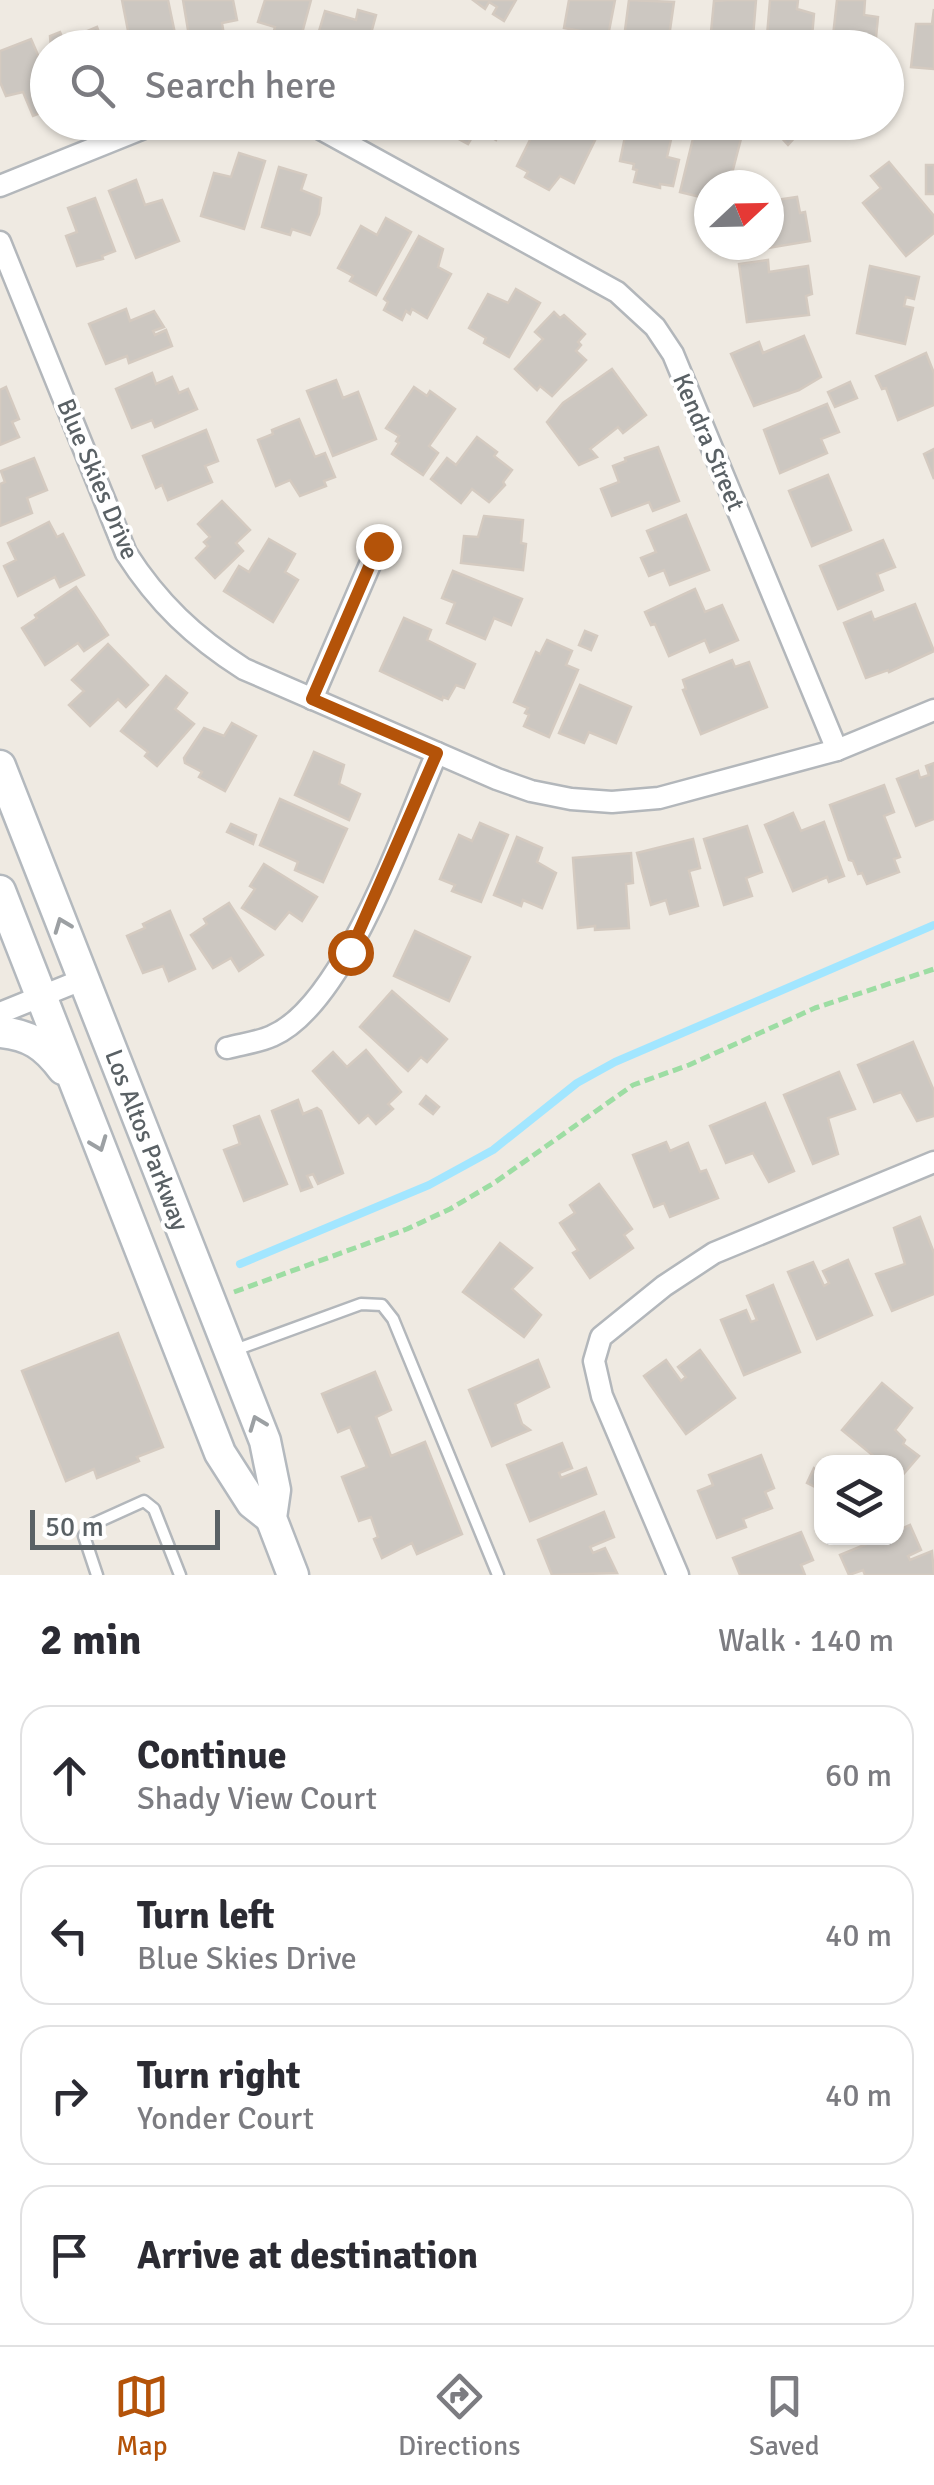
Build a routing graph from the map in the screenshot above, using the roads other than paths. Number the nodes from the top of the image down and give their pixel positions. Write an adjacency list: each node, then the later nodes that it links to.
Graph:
1 (114, 140): 3 (street)
2 (341, 140): 8 (street, Kendra Street)
3 (0, 186)
4 (0, 242): 6 (street, Blue Skies Drive)
5 (378, 546): 6 (street)
6 (312, 699): 9 (street, Blue Skies Drive)
7 (934, 710): 8 (street, Blue Skies Drive)
8 (837, 750): 9 (street, Blue Skies Drive)
9 (437, 753): 16 (street)
10 (0, 766): 12 (main road, Los Altos Parkway, one-way to 10)
11 (0, 891): 13 (main road, Los Altos Parkway)
12 (84, 979): 13 (street); 19 (main road, Los Altos Parkway)
13 (41, 996): 14 (street); 17 (main road, Los Altos Parkway)
14 (0, 1012)
15 (0, 1032): 17 (main road)
16 (227, 1048)
17 (76, 1085): 20 (main road, Los Altos Parkway, one-way to 20)
18 (934, 1162): 25 (street)
19 (230, 1352): 20 (main road, Los Altos Parkway, one-way to 19); 24 (lane)
20 (272, 1518): 23 (main road, Los Altos Parkway)
21 (96, 1575): 22 (lane)
22 (180, 1575)
23 (293, 1575)
24 (498, 1575)
25 (678, 1575)

